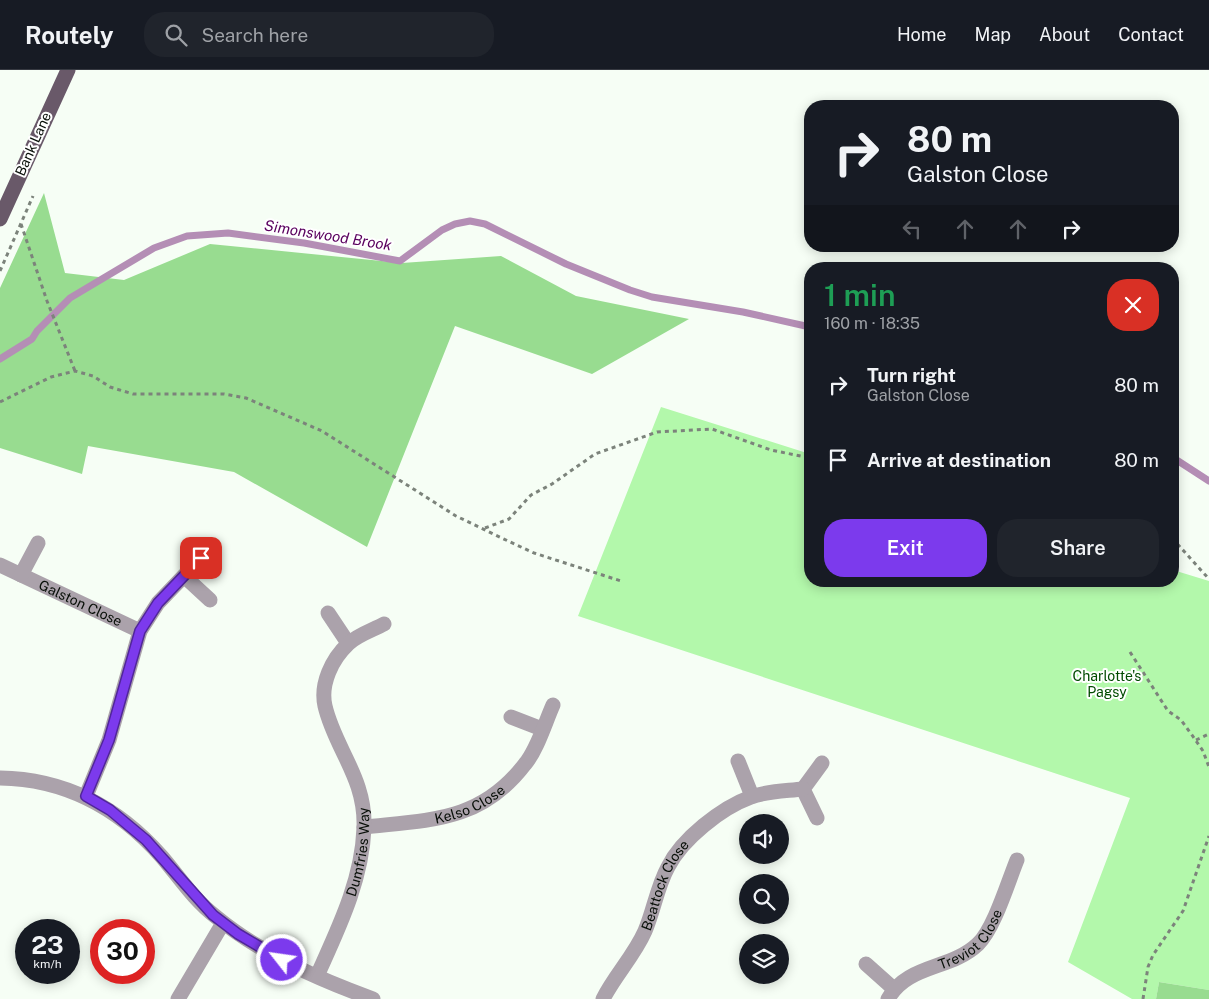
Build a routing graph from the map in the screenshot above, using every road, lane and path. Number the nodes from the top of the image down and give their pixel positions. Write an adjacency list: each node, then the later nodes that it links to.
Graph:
1 (68, 70): 2 (main road, Bank Lane)
2 (11, 195): 3 (main road, Bank Lane); 4 (path)
3 (0, 219)
4 (75, 371): 5 (path); 7 (path)
5 (0, 402)
6 (804, 457): 7 (path)
7 (485, 528): 15 (path)
8 (38, 543): 12 (street)
9 (1179, 546): 14 (path)
10 (201, 558): 13 (street, Galston Close)
11 (0, 565): 12 (street, Galston Close)
12 (21, 575): 19 (street, Galston Close)
13 (184, 576): 16 (street); 19 (street, Galston Close)
14 (1209, 579)
15 (621, 581)
16 (210, 600)
17 (328, 613): 20 (street)
18 (384, 624): 20 (street, Dumfries Way)
19 (140, 631): 32 (street, Galston Close)
20 (348, 643): 35 (street, Dumfries Way)
21 (1130, 652): 26 (path)
22 (552, 705): 24 (street, Kelso Close)
23 (511, 717): 24 (street)
24 (542, 729): 35 (street, Kelso Close)
25 (1209, 734): 26 (path)
26 (1196, 740): 29 (path)
27 (738, 761): 33 (street)
28 (822, 764): 31 (street)
29 (1209, 767)
30 (0, 778): 32 (street)
31 (803, 789): 33 (street, Beattock Close); 34 (street)
32 (86, 796): 38 (street)
33 (752, 796): 44 (street, Beattock Close)
34 (817, 818)
35 (364, 827): 40 (street, Dumfries Way)
36 (1209, 836): 45 (path)
37 (1017, 860): 41 (street, Treviot Close)
38 (223, 923): 40 (street); 42 (street)
39 (866, 964): 41 (street, Treviot Close)
40 (317, 976): 43 (street)
41 (891, 994)
42 (178, 999)
43 (373, 999)
44 (604, 999)
45 (1143, 999)

